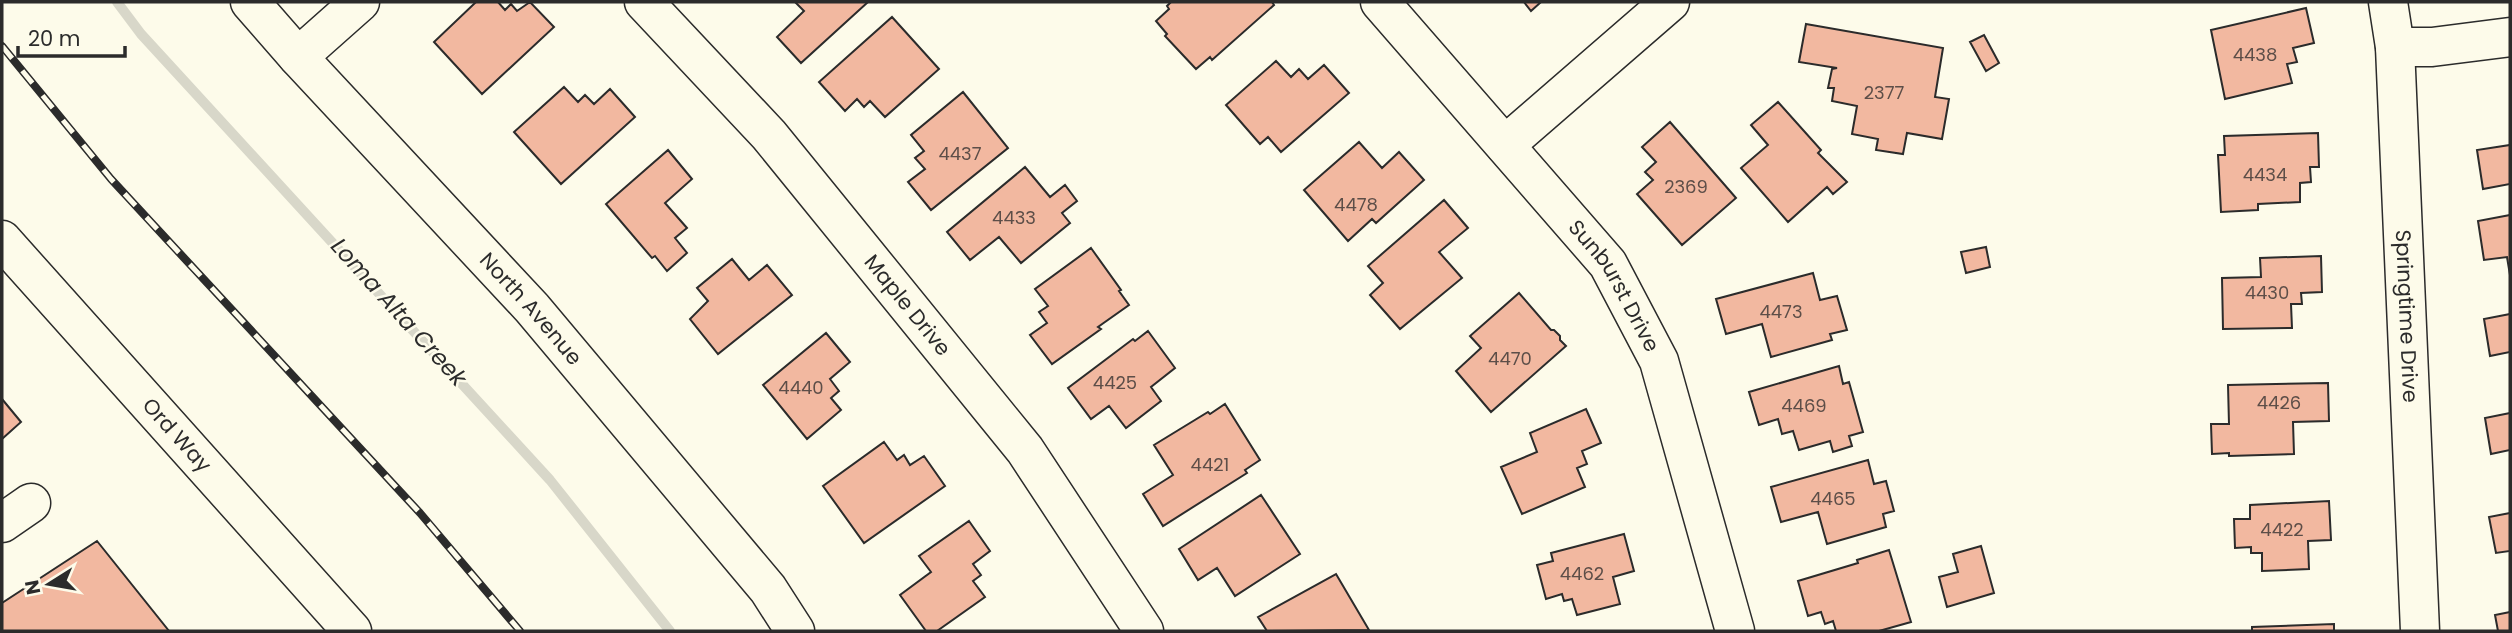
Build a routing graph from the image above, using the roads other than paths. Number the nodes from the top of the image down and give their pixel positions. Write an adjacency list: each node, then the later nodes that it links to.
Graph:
1 (250, 2): 9 (street, North Avenue)
2 (360, 2): 9 (street)
3 (644, 2): 14 (street, Maple Drive)
4 (1380, 2): 10 (street, Sunburst Drive)
5 (1670, 2): 10 (street)
6 (2388, 2): 8 (street, Springtime Drive)
7 (2510, 37): 8 (street)
8 (2395, 47): 16 (street, Springtime Drive)
9 (298, 57): 13 (street, North Avenue)
10 (1505, 145): 15 (street, Sunburst Drive)
11 (2, 240): 12 (street, Ord Way)
12 (352, 631)
13 (795, 631)
14 (1144, 631)
15 (1735, 631)
16 (2420, 631)

